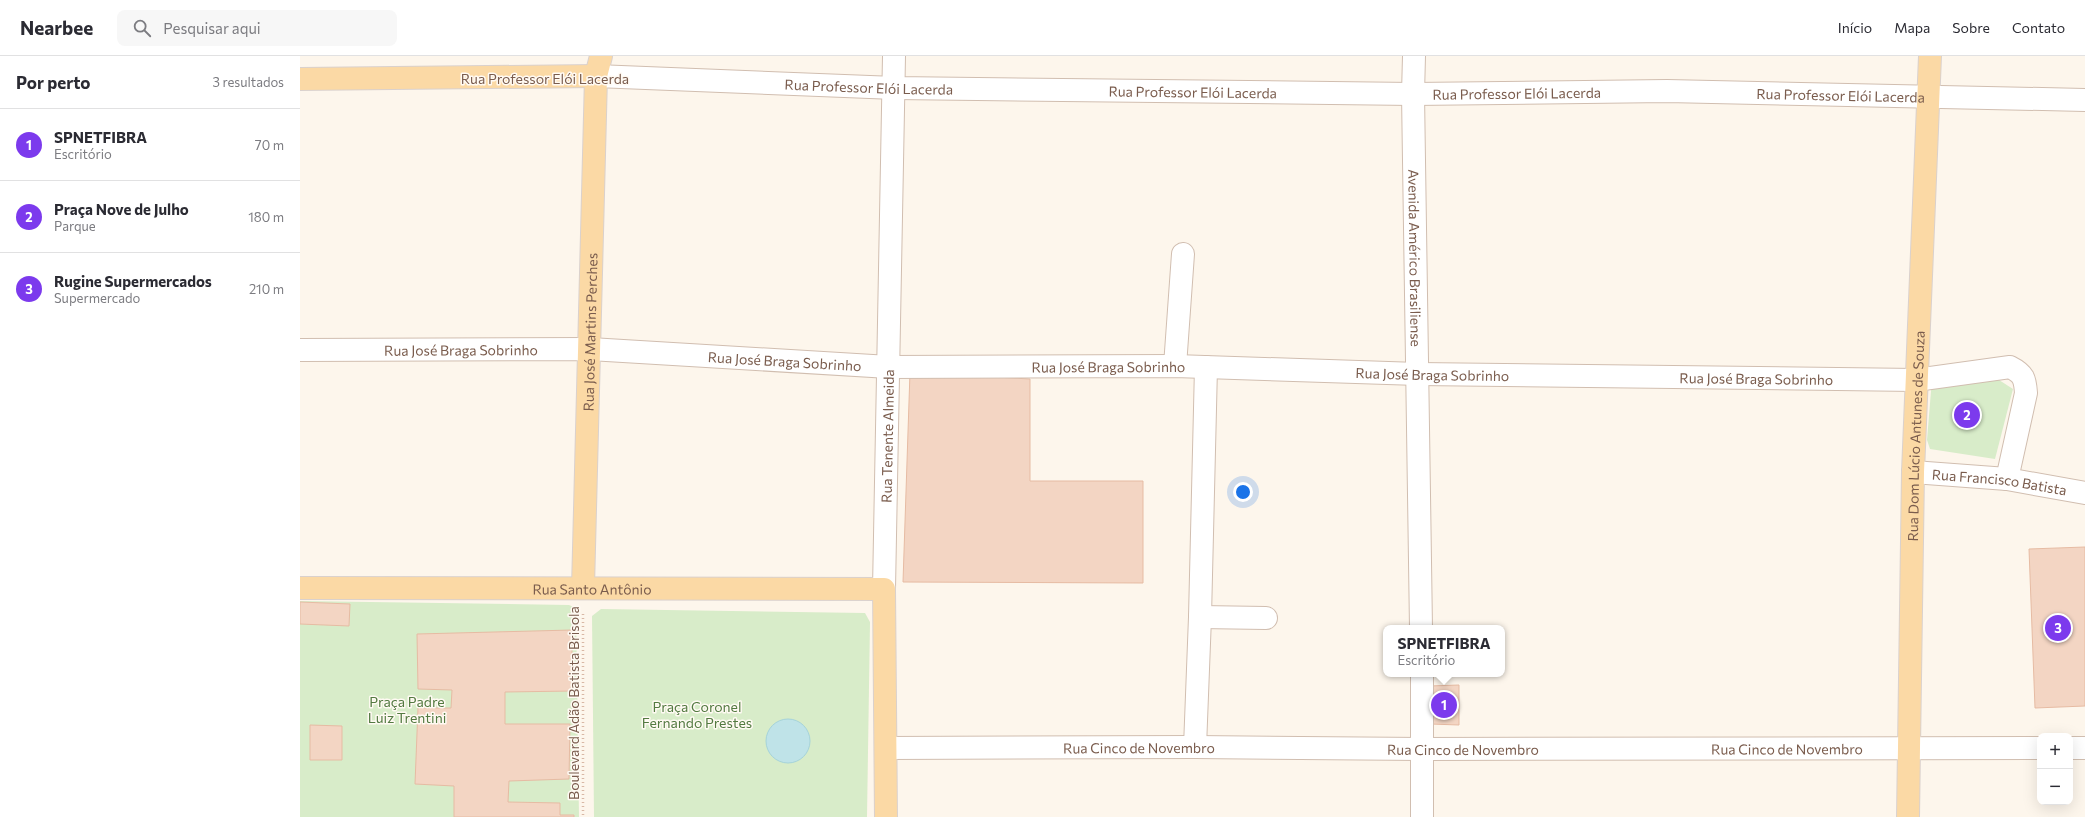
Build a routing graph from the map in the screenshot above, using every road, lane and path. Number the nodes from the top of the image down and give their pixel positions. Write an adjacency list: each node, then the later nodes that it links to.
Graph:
1 (588, 56): 5 (main road)
2 (894, 56): 7 (street, Rua Tenente Almeida)
3 (1414, 56): 8 (street, Avenida Américo Brasiliense)
4 (1930, 56): 9 (main road, Rua Dom Lúcio Antunes de Souza)
5 (599, 66): 6 (main road, Rua Professor Elói Lacerda); 7 (street, Rua Professor Elói Lacerda); 12 (main road, Rua José Martins Perches)
6 (300, 79)
7 (895, 88): 8 (street, Rua Professor Elói Lacerda); 15 (street, Rua Tenente Almeida)
8 (1413, 94): 9 (street, Rua Professor Elói Lacerda); 17 (street, Avenida Américo Brasiliense)
9 (1927, 98): 10 (street, Rua Professor Elói Lacerda); 18 (main road, Rua Dom Lúcio Antunes de Souza)
10 (2085, 100)
11 (1183, 254): 14 (street)
12 (590, 349): 13 (street, Rua José Braga Sobrinho); 15 (street, Rua José Braga Sobrinho); 23 (main road, Rua José Martins Perches)
13 (300, 350)
14 (1176, 366): 15 (street, Rua José Braga Sobrinho); 16 (street, Rua José Braga Sobrinho)
15 (889, 367): 24 (street, Rua Tenente Almeida)
16 (1206, 367): 17 (street, Rua José Braga Sobrinho); 25 (street)
17 (1418, 374): 18 (street, Rua José Braga Sobrinho); 27 (street, Avenida Américo Brasiliense)
18 (1916, 380): 19 (main road, Rua Dom Lúcio Antunes de Souza); 20 (street, Rua José Braga Sobrinho)
19 (1913, 472): 20 (street, Rua Francisco Batista); 31 (main road, Rua Dom Lúcio Antunes de Souza)
20 (2007, 479): 21 (street, Rua Francisco Batista)
21 (2085, 493)
22 (300, 588): 23 (main road, Rua Santo Antônio)
23 (583, 588): 24 (main road, Rua Santo Antônio); 36 (path, Boulevard Adão Batista Brisola)
24 (884, 589): 30 (main road, Rua Tenente Almeida)
25 (1200, 617): 26 (street); 29 (street)
26 (1266, 618)
27 (1421, 625)
28 (1422, 677): 35 (street)
29 (1194, 747): 30 (street, Rua Cinco de Novembro); 35 (street, Rua Cinco de Novembro)
30 (886, 748): 37 (main road, Rua Tenente Almeida)
31 (1909, 748): 32 (street, Rua Cinco de Novembro); 35 (street, Rua Cinco de Novembro); 39 (main road, Rua Dom Lúcio Antunes de Souza)
32 (2037, 748)
33 (2073, 748): 34 (street)
34 (2085, 748)
35 (1422, 750): 38 (street)
36 (583, 817)
37 (886, 817)
38 (1422, 817)
39 (1908, 817)

